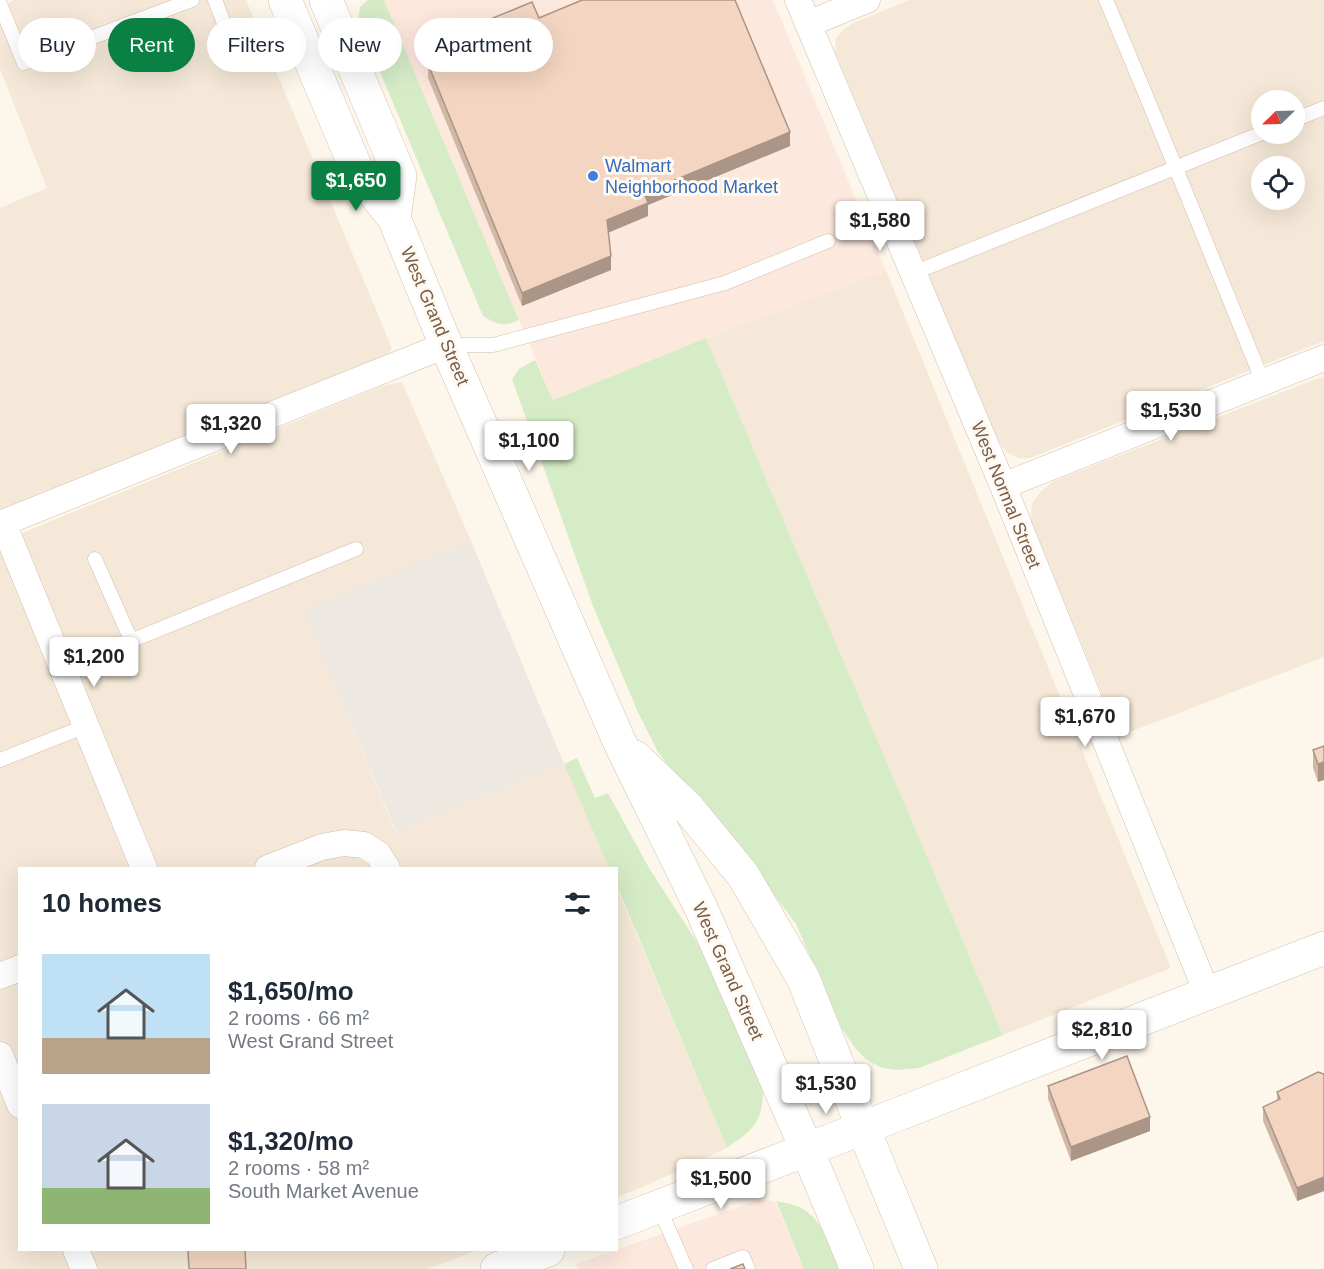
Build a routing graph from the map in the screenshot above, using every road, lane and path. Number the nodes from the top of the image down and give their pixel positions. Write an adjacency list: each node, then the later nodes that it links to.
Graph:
1 (192, 0): 7 (lane)
2 (215, 0): 8 (lane)
3 (326, 0): 14 (main road)
4 (798, 0): 9 (street, West Normal Street)
5 (867, 0): 9 (street)
6 (1107, 0): 13 (lane)
7 (0, 4)
8 (289, 10): 14 (main road, West Grand Street)
9 (808, 24): 16 (street, West Normal Street)
10 (1324, 108): 11 (lane)
11 (1305, 116)
12 (1251, 137): 13 (lane)
13 (1175, 167): 16 (lane); 19 (lane)
14 (394, 218): 17 (main road, West Grand Street)
15 (828, 241): 17 (lane)
16 (913, 273): 20 (street, West Normal Street)
17 (446, 345): 21 (street); 27 (main road, West Grand Street)
18 (1324, 358): 19 (street)
19 (1263, 382): 20 (street)
20 (1003, 486): 35 (street, West Normal Street)
21 (2, 524): 25 (street)
22 (356, 549): 24 (lane)
23 (95, 560): 24 (lane)
24 (131, 640): 25 (lane)
25 (62, 669): 26 (street)
26 (86, 726): 28 (lane); 29 (street)
27 (620, 744): 38 (main road, West Grand Street); 39 (main road, West Grand Street)
28 (0, 760)
29 (144, 867)
30 (271, 867): 31 (street)
31 (386, 867)
32 (1324, 948): 35 (main road)
33 (18, 969): 34 (street)
34 (0, 976)
35 (1207, 993): 38 (main road)
36 (0, 1055): 37 (street)
37 (18, 1100)
38 (863, 1128): 39 (main road); 50 (main road, West Grand Street)
39 (807, 1150): 40 (main road); 49 (main road, West Grand Street)
40 (659, 1207): 41 (main road); 46 (lane)
41 (618, 1222)
42 (76, 1251): 45 (street)
43 (549, 1253): 44 (main road)
44 (504, 1268)
45 (84, 1269)
46 (686, 1269)
47 (713, 1269): 48 (lane)
48 (748, 1269)
49 (857, 1269)
50 (921, 1269)

